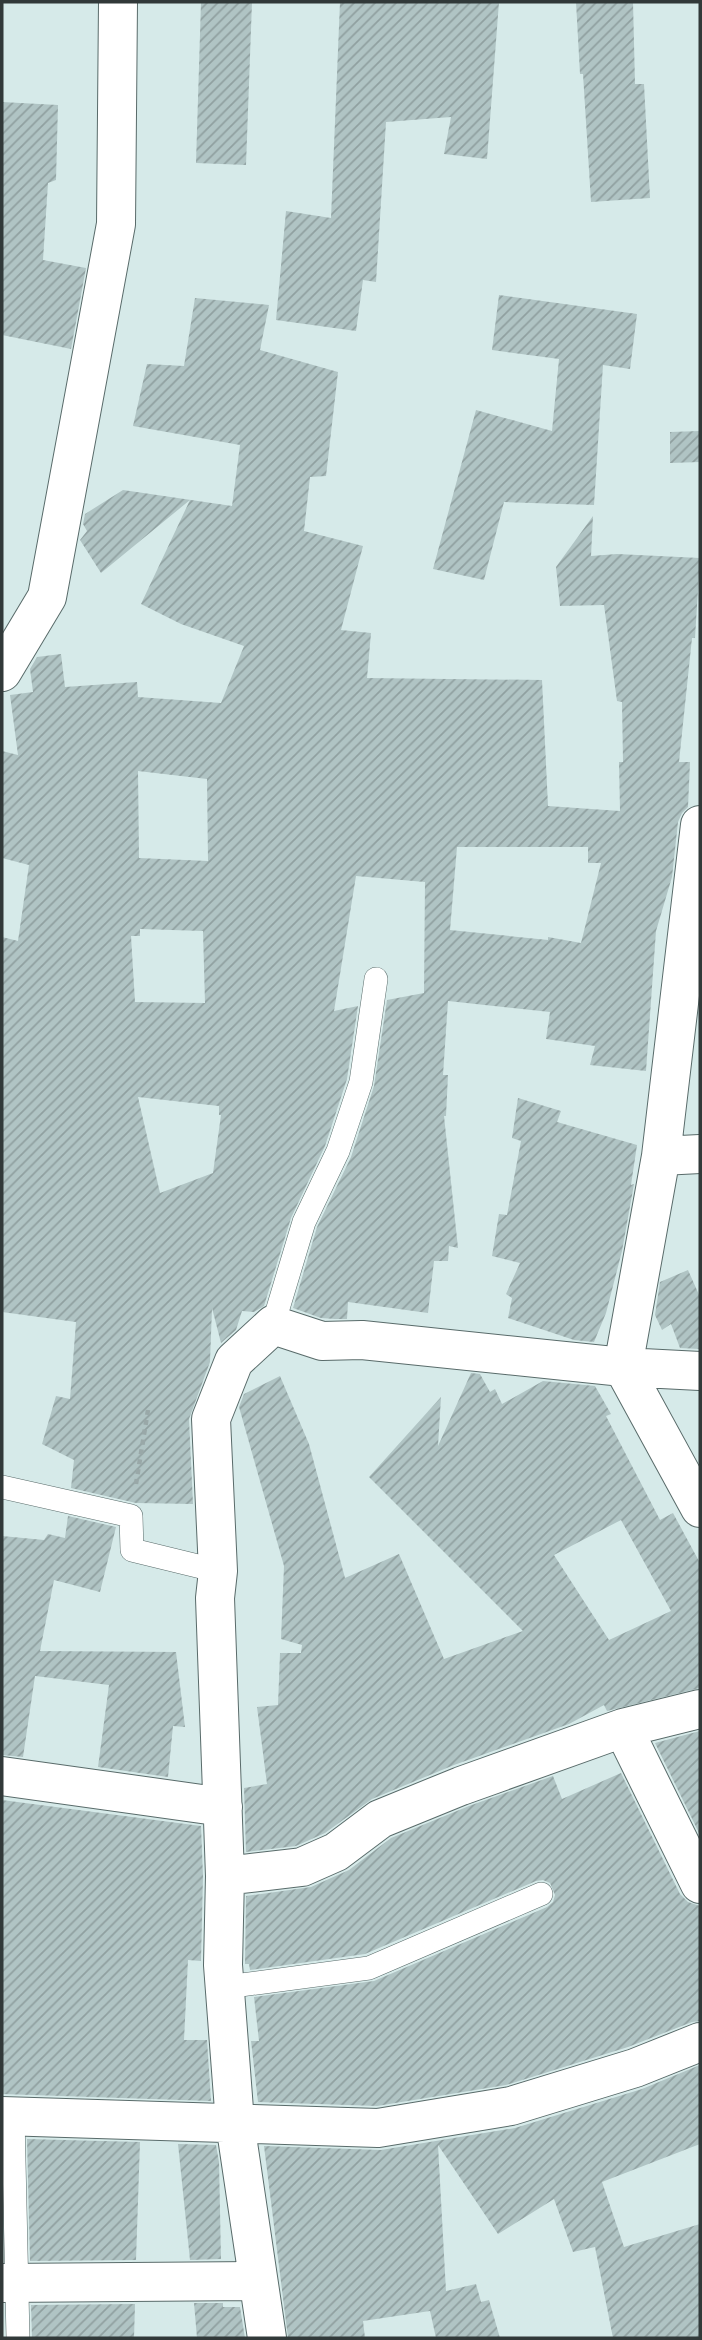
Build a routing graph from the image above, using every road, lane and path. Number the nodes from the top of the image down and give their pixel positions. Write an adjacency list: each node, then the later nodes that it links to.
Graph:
1 (118, 2): 2 (street)
2 (2, 672)
3 (700, 825): 6 (street)
4 (376, 979): 7 (lane)
5 (700, 1154): 6 (street)
6 (661, 1156): 8 (street)
7 (273, 1325): 8 (street); 14 (street)
8 (623, 1367): 9 (street); 12 (street)
9 (700, 1371)
10 (148, 1410): 13 (path)
11 (2, 1487): 13 (lane)
12 (700, 1508)
13 (131, 1517): 14 (lane)
14 (218, 1571): 18 (street)
15 (700, 1709): 16 (street)
16 (623, 1728): 19 (street); 20 (street)
17 (2, 1776): 18 (street)
18 (223, 1807): 19 (street)
19 (225, 1877): 22 (street)
20 (700, 1884)
21 (541, 1894): 22 (lane)
22 (226, 1987): 25 (street)
23 (700, 2042): 25 (street)
24 (7, 2117): 25 (street); 27 (lane)
25 (235, 2123): 26 (street)
26 (258, 2281): 27 (street); 29 (street)
27 (9, 2283): 28 (lane)
28 (18, 2338)
29 (267, 2338)

